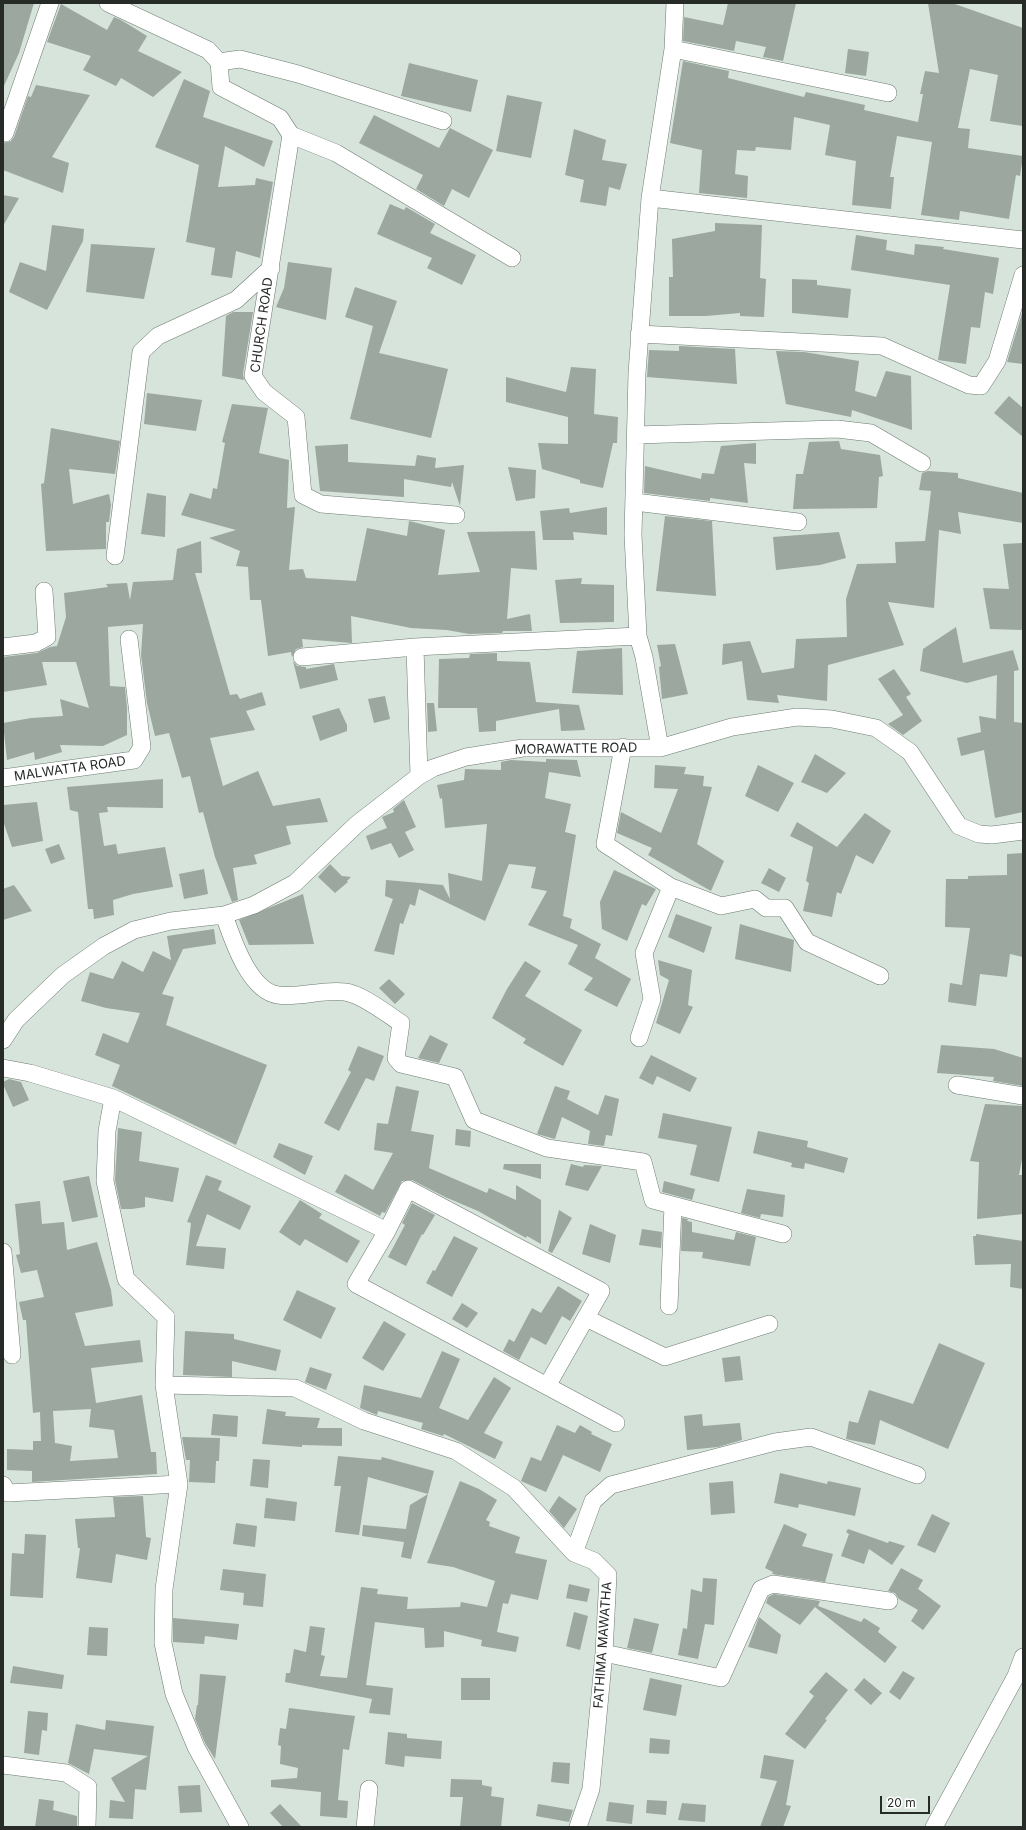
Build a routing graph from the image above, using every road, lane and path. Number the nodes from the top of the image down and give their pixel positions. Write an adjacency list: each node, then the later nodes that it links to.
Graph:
1 (50, 3): 8 (street)
2 (108, 3): 5 (street)
3 (675, 3): 4 (street)
4 (673, 49): 6 (street); 10 (street)
5 (214, 56): 7 (street); 9 (street)
6 (888, 93)
7 (443, 121)
8 (5, 133)
9 (292, 135): 12 (street); 13 (street, CHURCH ROAD)
10 (650, 198): 11 (street); 15 (street)
11 (1023, 240)
12 (512, 258)
13 (271, 268): 19 (street, CHURCH ROAD); 21 (street)
14 (1022, 281): 15 (street)
15 (639, 334): 16 (street)
16 (636, 435): 17 (street); 18 (street)
17 (922, 463)
18 (635, 502): 20 (street); 23 (street)
19 (456, 515)
20 (798, 522)
21 (115, 556)
22 (44, 591): 25 (street)
23 (638, 636): 26 (street); 29 (street)
24 (129, 639): 31 (street, MALWATTA ROAD)
25 (3, 647)
26 (415, 647): 27 (street); 30 (street)
27 (302, 657)
28 (623, 747): 29 (street, MORAWATTE ROAD); 30 (street, MORAWATTE ROAD); 33 (street)
29 (660, 748): 32 (street, MORAWATTE ROAD)
30 (419, 776): 34 (street, MORAWATTE ROAD)
31 (3, 778)
32 (1023, 831)
33 (671, 887): 35 (street); 36 (street)
34 (224, 915): 37 (street, MORAWATTE ROAD); 42 (street)
35 (880, 976)
36 (638, 1038)
37 (3, 1040)
38 (3, 1068): 41 (street)
39 (957, 1085): 40 (street)
40 (1023, 1096)
41 (113, 1098): 43 (street); 50 (street)
42 (673, 1205): 44 (street); 46 (street)
43 (387, 1230): 47 (street); 51 (street)
44 (783, 1234)
45 (3, 1252): 49 (street)
46 (669, 1306)
47 (586, 1318): 48 (street); 51 (street)
48 (769, 1324)
49 (12, 1355)
50 (164, 1385): 54 (street); 56 (street, FATHIMA MAWATHA)
51 (547, 1386): 52 (street)
52 (616, 1424)
53 (917, 1474): 56 (street)
54 (179, 1484): 55 (street); 63 (street)
55 (3, 1485)
56 (574, 1553): 58 (street, FATHIMA MAWATHA)
57 (889, 1601): 58 (street)
58 (604, 1653): 65 (street, FATHIMA MAWATHA)
59 (1023, 1657): 66 (street)
60 (3, 1765): 62 (street)
61 (369, 1789): 64 (street)
62 (87, 1827)
63 (240, 1827)
64 (365, 1827)
65 (578, 1827)
66 (934, 1827)

